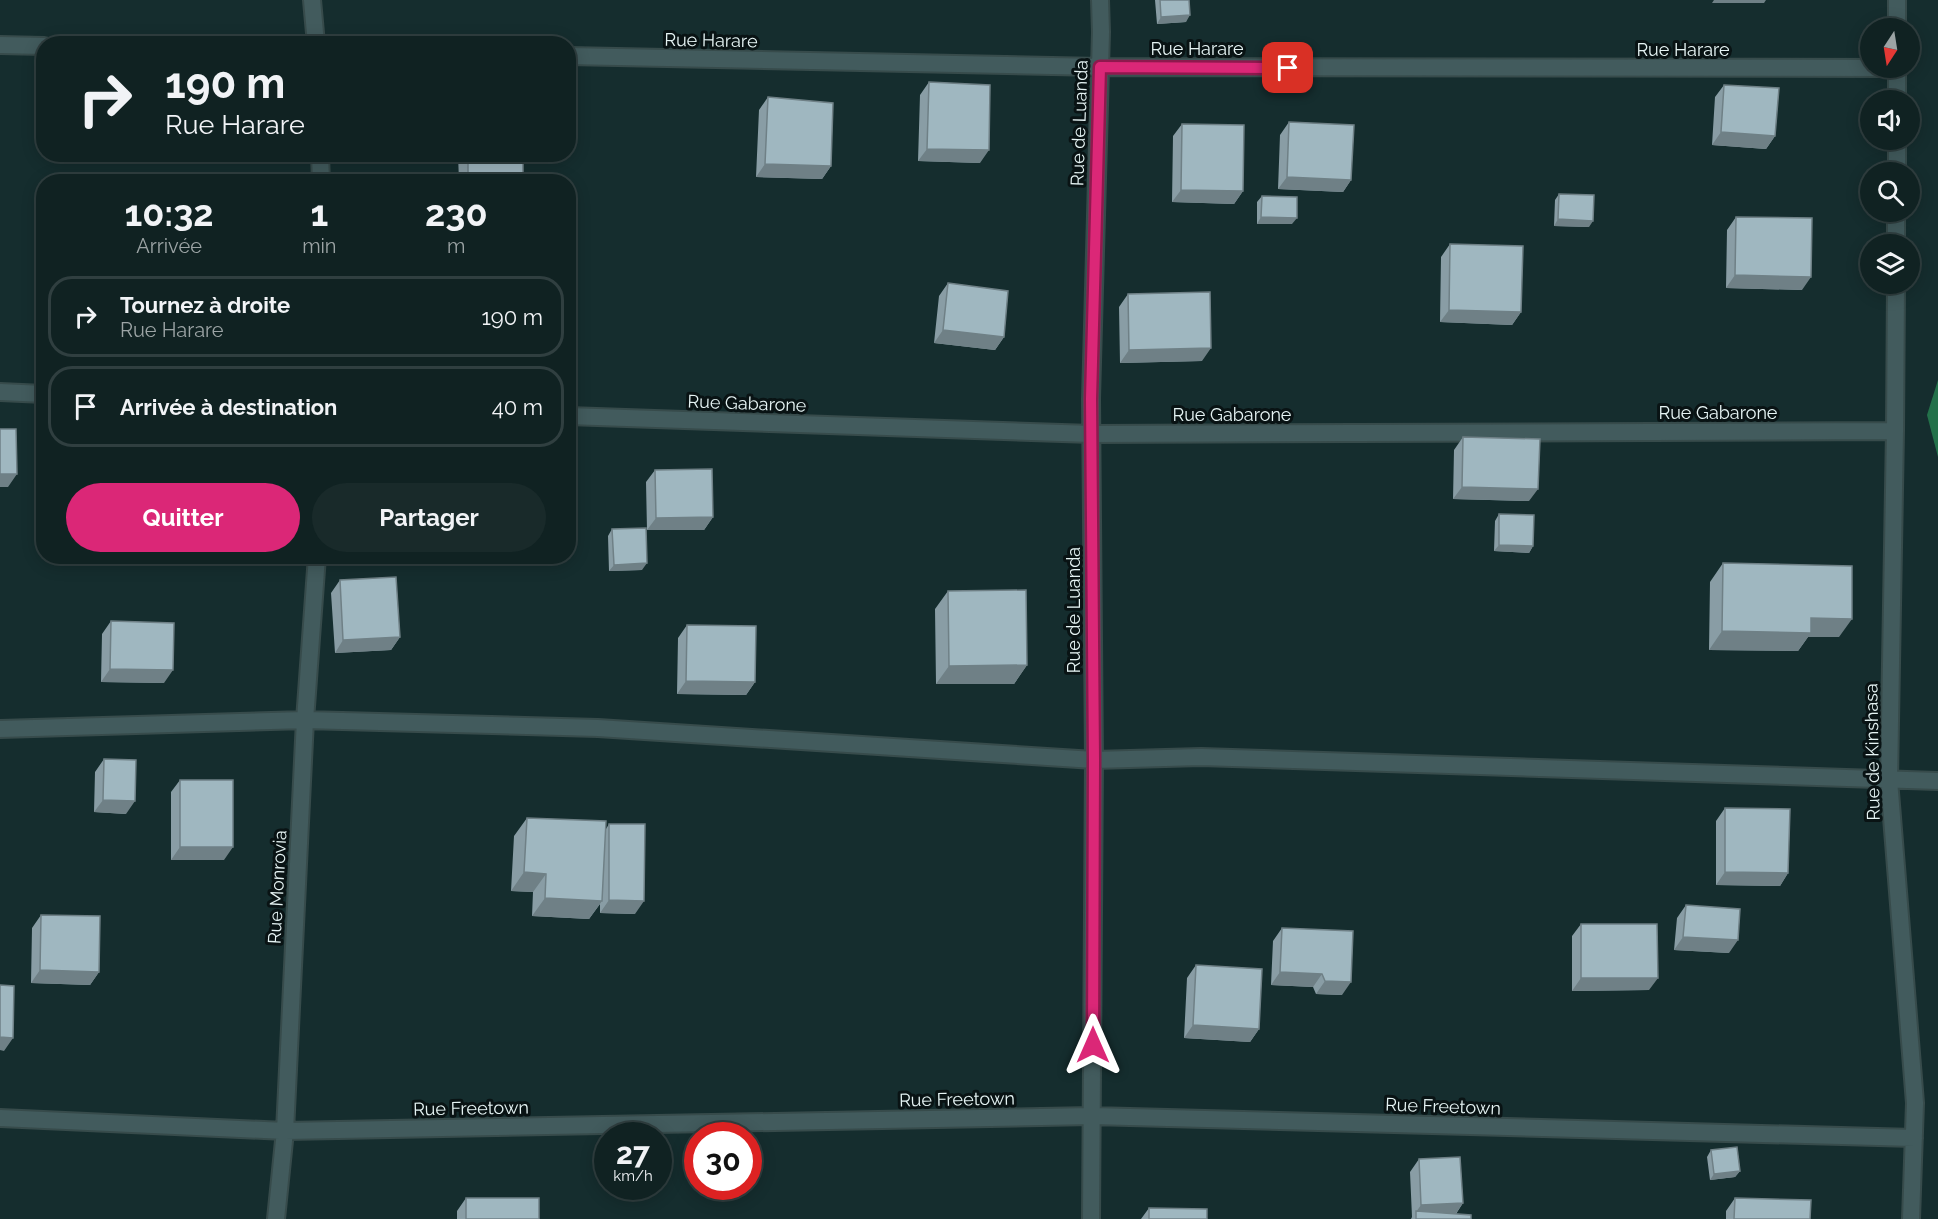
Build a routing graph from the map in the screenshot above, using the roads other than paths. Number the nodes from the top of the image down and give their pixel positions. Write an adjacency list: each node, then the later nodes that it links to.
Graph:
1 (312, 0): 5 (street)
2 (1100, 0): 9 (street, Rue de Luanda)
3 (1898, 0): 4 (street)
4 (1897, 18)
5 (315, 36)
6 (0, 45): 7 (street)
7 (36, 46)
8 (576, 56): 9 (street, Rue Harare)
9 (1100, 67): 10 (street, Rue Harare); 16 (street, Rue de Luanda)
10 (1860, 68)
11 (1896, 294): 15 (street, Rue de Kinshasa)
12 (0, 392): 13 (street)
13 (36, 394)
14 (576, 416): 16 (street, Rue Gabarone)
15 (1895, 431): 16 (street, Rue Gabarone); 21 (street, Rue de Kinshasa)
16 (1092, 434): 20 (street, Rue de Luanda)
17 (316, 564): 18 (street, Rue Monrovia)
18 (304, 720): 19 (street); 20 (street); 25 (street, Rue Monrovia)
19 (0, 729)
20 (1094, 760): 21 (street); 23 (street, Rue de Luanda)
21 (1889, 780): 22 (street); 26 (street, Rue de Kinshasa)
22 (1938, 781)
23 (1092, 1116): 25 (street, Rue Freetown); 26 (street, Rue Freetown); 28 (street, Rue de Luanda)
24 (0, 1118): 25 (street, Rue Freetown)
25 (285, 1131): 27 (street, Rue Monrovia)
26 (1914, 1138): 29 (street, Rue de Kinshasa)
27 (276, 1219)
28 (1091, 1219)
29 (1911, 1219)

